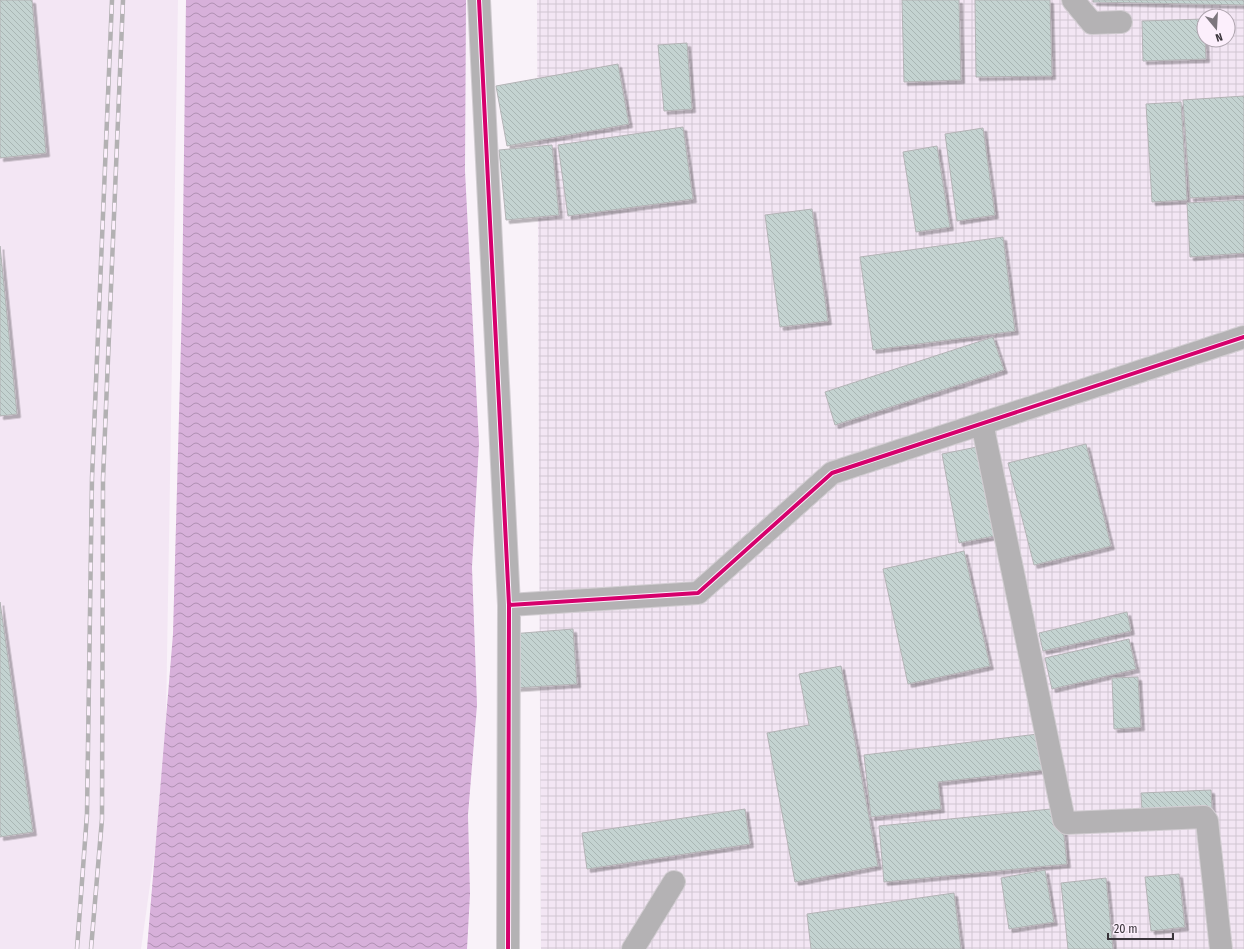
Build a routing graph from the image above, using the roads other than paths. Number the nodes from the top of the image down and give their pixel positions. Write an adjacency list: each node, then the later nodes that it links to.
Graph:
1 (479, 0): 6 (street)
2 (1073, 0): 3 (street)
3 (1121, 22)
4 (1244, 337): 5 (street)
5 (982, 423): 6 (street); 10 (street)
6 (509, 605): 8 (street)
7 (674, 882): 9 (street)
8 (508, 949)
9 (633, 949)
10 (1221, 949)

